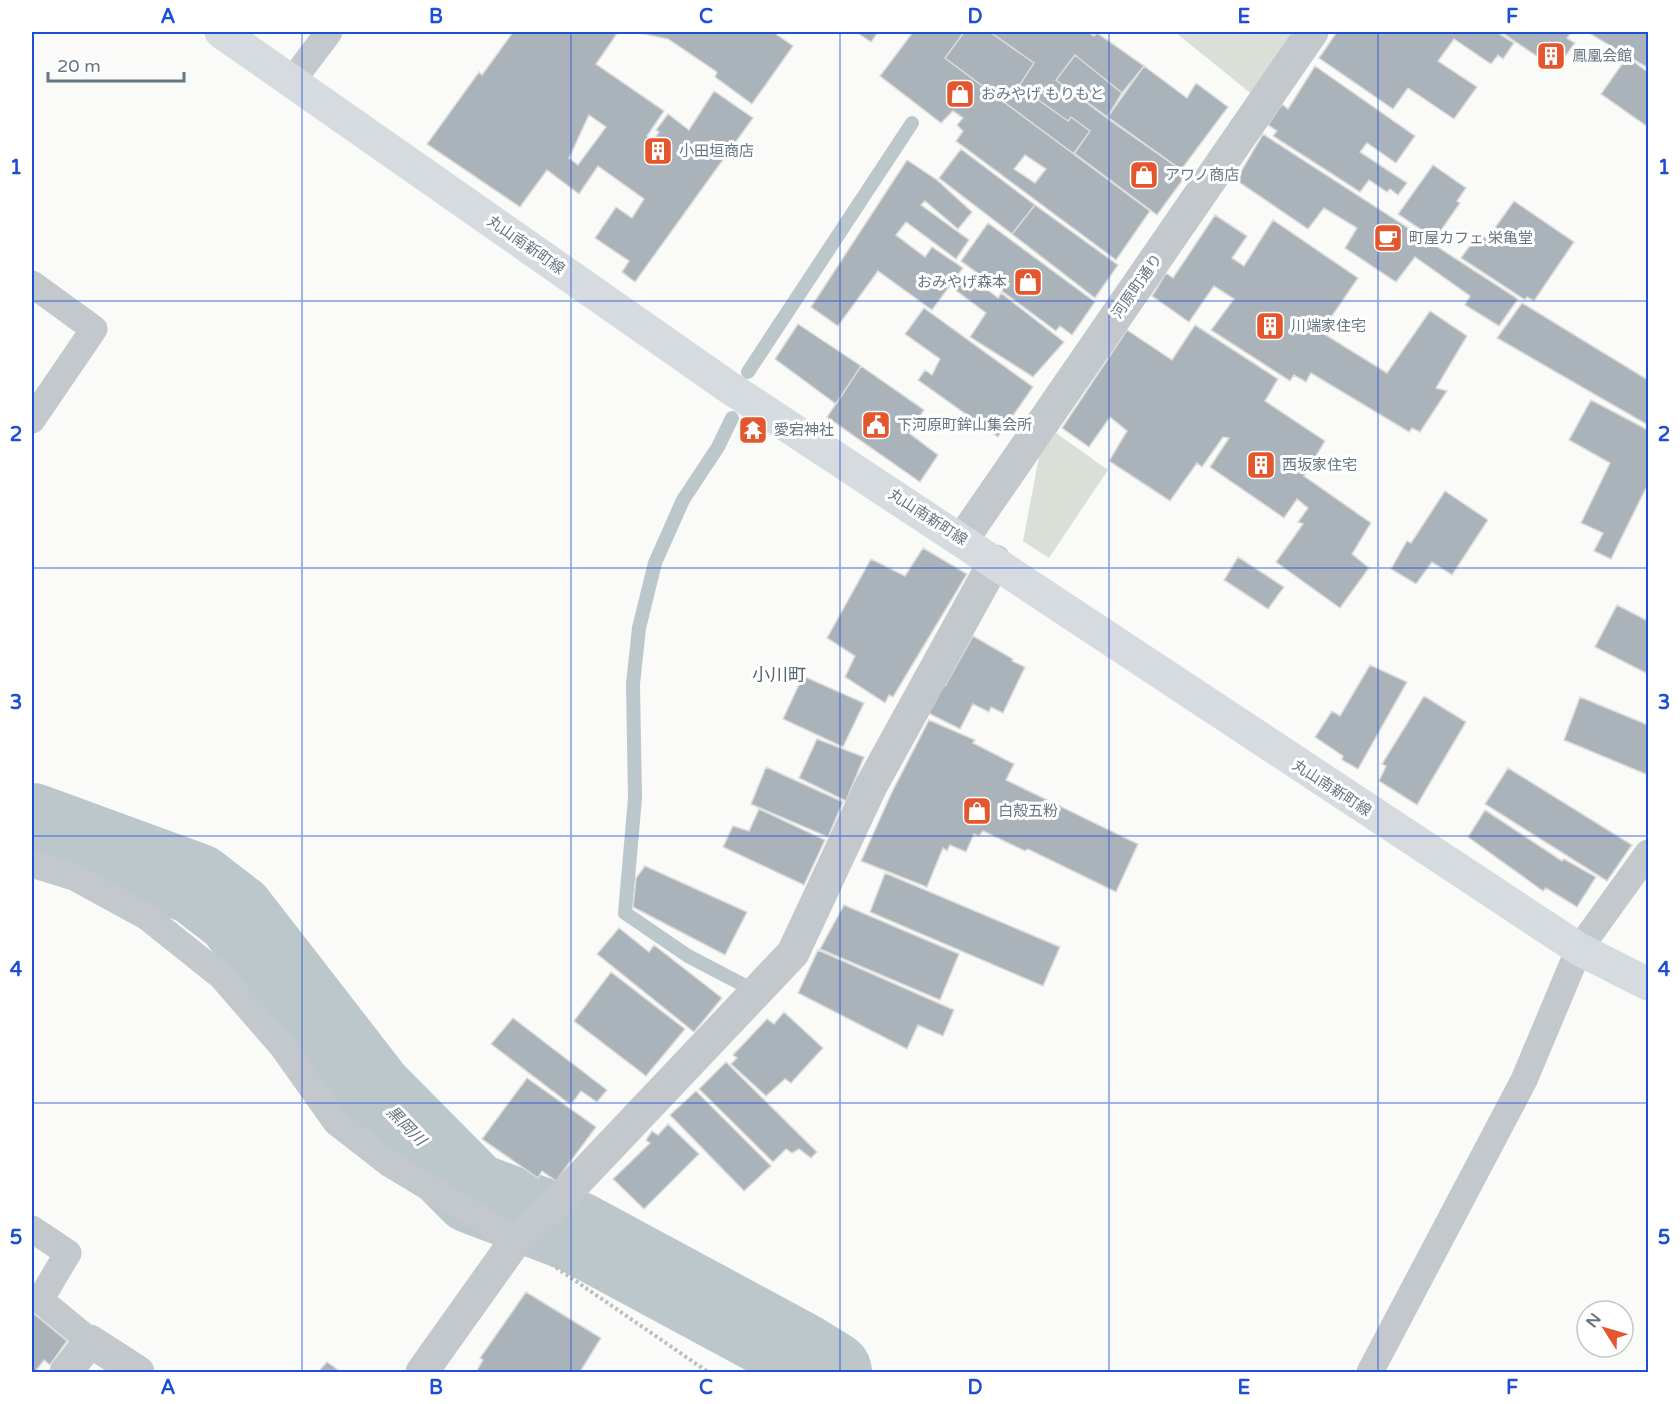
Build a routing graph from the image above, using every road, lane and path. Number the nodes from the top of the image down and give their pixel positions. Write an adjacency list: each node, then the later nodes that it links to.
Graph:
1 (221, 32): 4 (main road, 丸山南新町線)
2 (329, 32): 4 (lane)
3 (1312, 32): 7 (street, 河原町通り)
4 (292, 81): 7 (main road, 丸山南新町線)
5 (32, 284): 6 (lane)
6 (32, 420)
7 (962, 540): 8 (main road, 丸山南新町線)
8 (996, 561): 11 (main road, 丸山南新町線); 14 (street)
9 (1648, 853): 11 (lane)
10 (32, 864): 14 (lane)
11 (1579, 949): 12 (main road, 丸山南新町線); 20 (lane)
12 (1648, 984)
13 (32, 1229): 15 (lane)
14 (516, 1240): 18 (street); 19 (path)
15 (90, 1341): 16 (street); 17 (street)
16 (66, 1372)
17 (138, 1372)
18 (422, 1372)
19 (708, 1372)
20 (1370, 1372)

